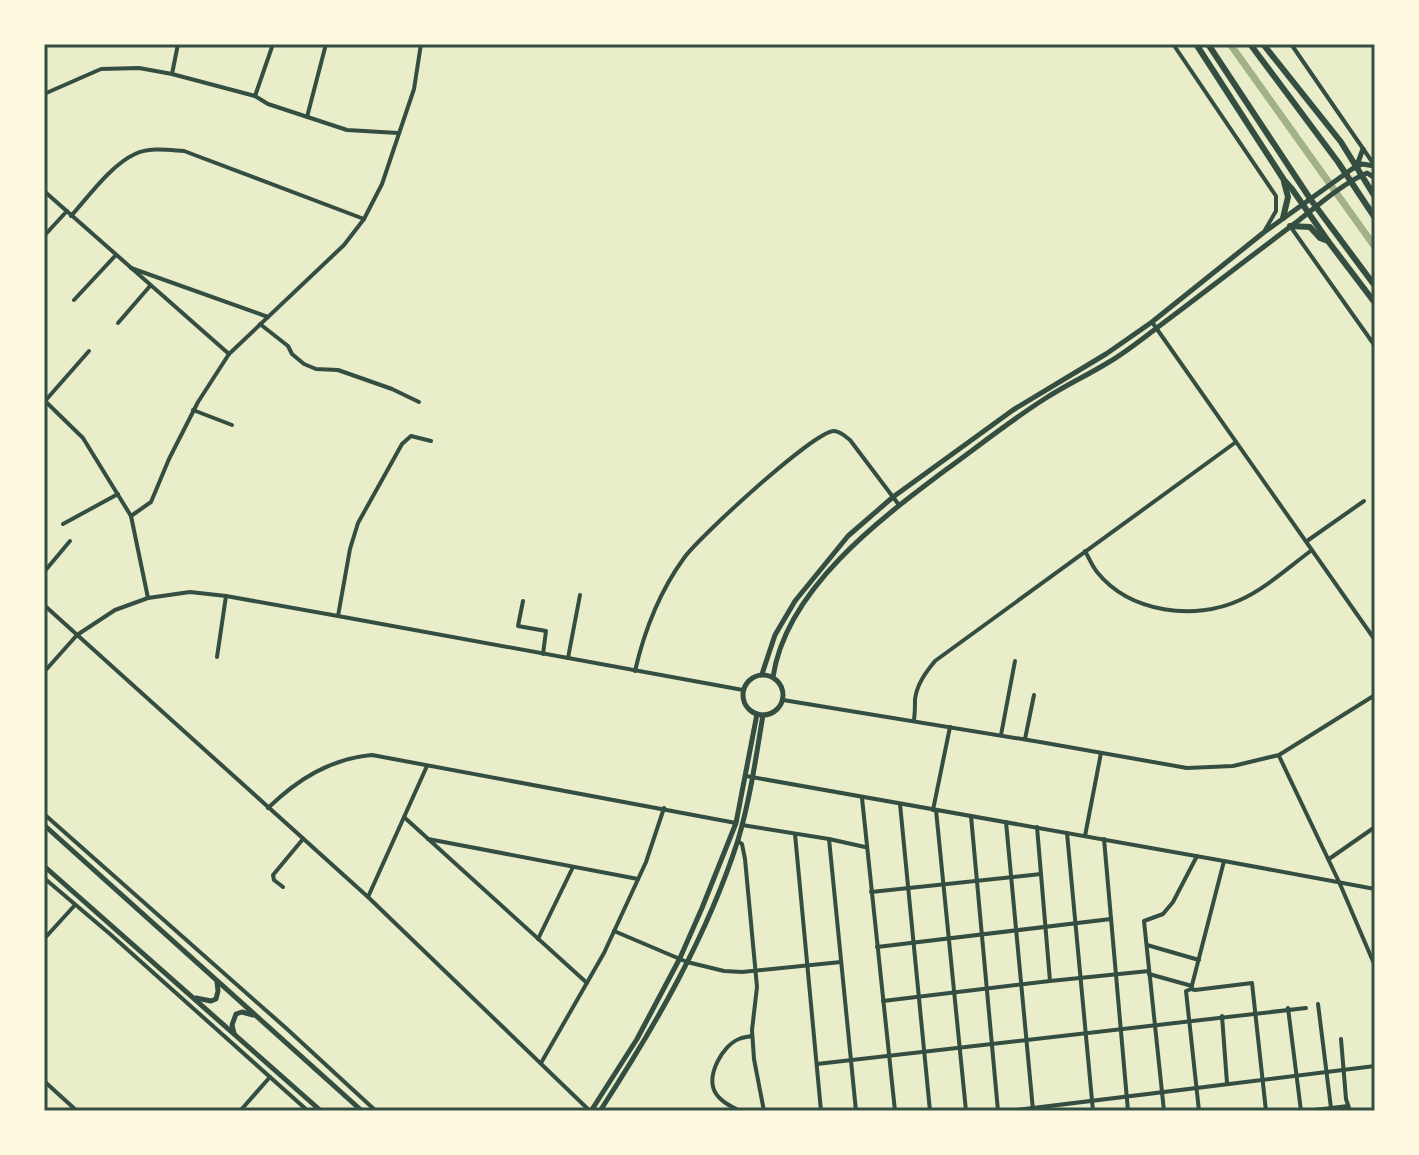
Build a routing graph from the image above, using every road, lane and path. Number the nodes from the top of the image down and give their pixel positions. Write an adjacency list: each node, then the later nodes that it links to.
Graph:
1 (178, 44): 11 (street)
2 (273, 44): 13 (street)
3 (326, 44): 14 (street)
4 (421, 44): 15 (street)
5 (1173, 44): 31 (street)
6 (1196, 44): 21 (highway)
7 (1208, 44): 37 (highway)
8 (1250, 44): 28 (highway)
9 (1263, 44): 18 (highway)
10 (1291, 44): 16 (street)
11 (172, 74): 12 (street); 13 (street)
12 (44, 94)
13 (255, 96): 14 (street)
14 (307, 117): 15 (street)
15 (398, 133): 29 (street)
16 (1363, 149): 17 (street); 18 (main road)
17 (1375, 166): 18 (main road)
18 (1354, 167): 19 (highway); 24 (main road)
19 (1360, 176): 20 (main road); 23 (highway); 25 (main road)
20 (1375, 178)
21 (1284, 180): 24 (highway); 27 (highway)
22 (44, 191): 26 (street)
23 (1375, 197)
24 (1304, 202): 25 (highway); 27 (main road)
25 (1310, 212): 30 (main road); 33 (highway)
26 (69, 214): 29 (street); 32 (street); 34 (street)
27 (1283, 218): 31 (main road)
28 (1375, 218)
29 (364, 219): 40 (street)
30 (1290, 226): 33 (highway); 43 (main road); 44 (street)
31 (1263, 233): 43 (main road)
32 (44, 236)
33 (1328, 241): 39 (highway)
34 (116, 255): 35 (street); 38 (street)
35 (128, 267): 36 (street); 40 (street)
36 (150, 286): 41 (street); 46 (street)
37 (1375, 286)
38 (74, 300)
39 (1375, 303)
40 (268, 317): 42 (street)
41 (118, 323)
42 (260, 324): 46 (street); 48 (street)
43 (1154, 325): 52 (street); 54 (main road); 56 (main road)
44 (1375, 346)
45 (89, 351): 47 (street)
46 (229, 354): 49 (street)
47 (44, 400): 53 (street)
48 (419, 402)
49 (193, 410): 50 (street); 57 (street)
50 (232, 425)
51 (431, 441): 69 (street)
52 (1236, 442): 60 (street); 62 (street)
53 (118, 494): 57 (street); 58 (street)
54 (893, 497): 56 (street); 76 (street); 78 (main road)
55 (1364, 501): 60 (street)
56 (899, 505): 79 (main road)
57 (131, 516): 66 (street)
58 (63, 524)
59 (70, 541): 63 (street)
60 (1306, 542): 61 (street)
61 (1312, 550): 62 (street); 71 (street)
62 (1085, 551): 85 (street)
63 (44, 572)
64 (580, 595): 74 (street)
65 (226, 596): 66 (street); 69 (street); 73 (street)
66 (148, 598): 70 (street)
67 (523, 601): 72 (street)
68 (44, 605): 70 (street)
69 (338, 616): 72 (street)
70 (77, 635): 77 (street); 95 (street)
71 (1375, 640)
72 (543, 654): 74 (street)
73 (217, 657)
74 (568, 658): 76 (street)
75 (1015, 661): 87 (street)
76 (635, 671): 80 (street)
77 (44, 672)
78 (762, 674): 79 (main road); 80 (main road)
79 (773, 677): 83 (main road)
80 (743, 690): 84 (main road)
81 (1034, 695): 88 (street)
82 (1375, 695): 90 (street)
83 (783, 700): 84 (main road); 85 (street)
84 (760, 715): 92 (main road)
85 (913, 721): 86 (street)
86 (950, 727): 87 (street); 97 (street)
87 (1001, 735): 88 (street)
88 (1025, 739): 89 (street)
89 (1101, 753): 90 (street); 108 (street)
90 (1279, 755): 116 (street)
91 (427, 766): 95 (street); 96 (street); 100 (street)
92 (749, 777): 93 (street); 102 (main road)
93 (862, 798): 94 (street); 114 (street)
94 (900, 804): 97 (street); 128 (street)
95 (268, 808): 109 (street)
96 (664, 808): 102 (street); 123 (street)
97 (935, 810): 99 (street); 125 (street)
98 (44, 814): 206 (street)
99 (971, 816): 101 (street); 124 (street)
100 (404, 817): 110 (street); 131 (street)
101 (1006, 822): 104 (street); 121 (street)
102 (739, 824): 107 (street); 113 (main road); 145 (main road)
103 (44, 825): 155 (main road)
104 (1037, 827): 106 (street); 120 (street)
105 (1375, 827): 116 (street)
106 (1067, 833): 108 (street); 134 (street)
107 (795, 834): 111 (street); 149 (street)
108 (1085, 836): 112 (street)
109 (303, 839): 127 (street); 131 (street)
110 (427, 839): 119 (street); 141 (street)
111 (829, 839): 114 (street); 148 (street)
112 (1104, 839): 115 (street); 133 (street)
113 (738, 841): 147 (main road); 151 (street)
114 (866, 848): 130 (street)
115 (1197, 856): 117 (street); 143 (street)
116 (1329, 859): 126 (street)
117 (1224, 861): 126 (street); 146 (street)
118 (44, 866): 163 (main road)
119 (573, 867): 123 (street); 141 (street)
120 (1041, 874): 121 (street); 135 (street)
121 (1011, 877): 124 (street); 136 (street)
122 (44, 878): 132 (street)
123 (638, 879): 137 (street)
124 (977, 881): 125 (street); 138 (street)
125 (944, 884): 128 (street); 139 (street)
126 (1340, 884): 129 (street); 150 (street)
127 (283, 887)
128 (908, 888): 130 (street); 142 (street)
129 (1375, 889)
130 (871, 892): 144 (street)
131 (368, 897): 184 (street)
132 (75, 905): 140 (street); 190 (street)
133 (1111, 919): 134 (street); 153 (street)
134 (1076, 923): 135 (street); 154 (street)
135 (1045, 926): 136 (street); 156 (street)
136 (1016, 930): 138 (street); 158 (street)
137 (614, 931): 145 (street); 157 (street)
138 (982, 934): 139 (street); 160 (street)
139 (949, 938): 142 (street); 161 (street)
140 (44, 939)
141 (538, 939): 157 (street)
142 (913, 942): 144 (street); 162 (street)
143 (1146, 945): 146 (street); 152 (street)
144 (877, 947): 164 (street)
145 (680, 958): 147 (street); 207 (main road)
146 (1199, 960): 159 (street)
147 (687, 962): 151 (street); 208 (main road)
148 (841, 962): 149 (street); 183 (street)
149 (807, 965): 151 (street); 185 (street)
150 (1375, 966)
151 (755, 970): 176 (street)
152 (1149, 972): 153 (street); 159 (street); 172 (street)
153 (1116, 974): 154 (street); 173 (street)
154 (1081, 978): 156 (street); 174 (street)
155 (217, 981): 163 (main road); 169 (main road)
156 (1050, 981): 158 (street)
157 (587, 983): 184 (street)
158 (1021, 984): 160 (street); 177 (street)
159 (1192, 987): 168 (street); 171 (street)
160 (987, 988): 161 (street); 179 (street)
161 (954, 992): 162 (street); 180 (street)
162 (919, 997): 164 (street); 181 (street)
163 (193, 998): 175 (main road)
164 (883, 1001): 182 (street)
165 (1318, 1004): 188 (street)
166 (1288, 1008): 167 (street); 168 (street); 189 (street)
167 (1306, 1008)
168 (1254, 1012): 170 (street); 191 (street)
169 (255, 1015): 175 (main road); 205 (main road)
170 (1222, 1016): 171 (street); 193 (street)
171 (1189, 1020): 172 (street); 194 (street)
172 (1155, 1024): 173 (street); 195 (street)
173 (1121, 1028): 174 (street); 196 (street)
174 (1086, 1032): 177 (street); 197 (street)
175 (235, 1034): 204 (main road)
176 (752, 1036): 209 (street); 210 (street)
177 (1026, 1039): 179 (street); 200 (street)
178 (1341, 1039): 187 (street)
179 (992, 1043): 180 (street); 216 (street)
180 (960, 1047): 181 (street); 215 (street)
181 (924, 1051): 182 (street); 214 (street)
182 (889, 1056): 183 (street); 213 (street)
183 (851, 1060): 185 (street); 212 (street)
184 (541, 1063): 207 (street)
185 (817, 1064): 211 (street)
186 (1375, 1066): 187 (street)
187 (1345, 1069): 188 (street); 199 (street)
188 (1327, 1071): 189 (street); 198 (street)
189 (1297, 1074): 191 (street); 223 (street)
190 (270, 1077): 202 (street); 203 (street)
191 (1261, 1079): 193 (street); 222 (street)
192 (44, 1081): 201 (street)
193 (1227, 1083): 194 (street)
194 (1196, 1089): 195 (street); 221 (street)
195 (1162, 1093): 196 (street); 220 (street)
196 (1127, 1097): 197 (street); 219 (street)
197 (1092, 1101): 200 (street); 218 (street)
198 (1331, 1108): 199 (street); 223 (street)
199 (1349, 1108)
200 (1033, 1110): 217 (street)
201 (77, 1111)
202 (240, 1111)
203 (308, 1111)
204 (321, 1111)
205 (362, 1111)
206 (376, 1111)
207 (590, 1111)
208 (600, 1111)
209 (740, 1111)
210 (764, 1111)
211 (821, 1111)
212 (856, 1111)
213 (895, 1111)
214 (930, 1111)
215 (966, 1111)
216 (998, 1111)
217 (1009, 1111)
218 (1093, 1111)
219 (1128, 1111)
220 (1164, 1111)
221 (1199, 1111)
222 (1266, 1111)
223 (1304, 1111)

